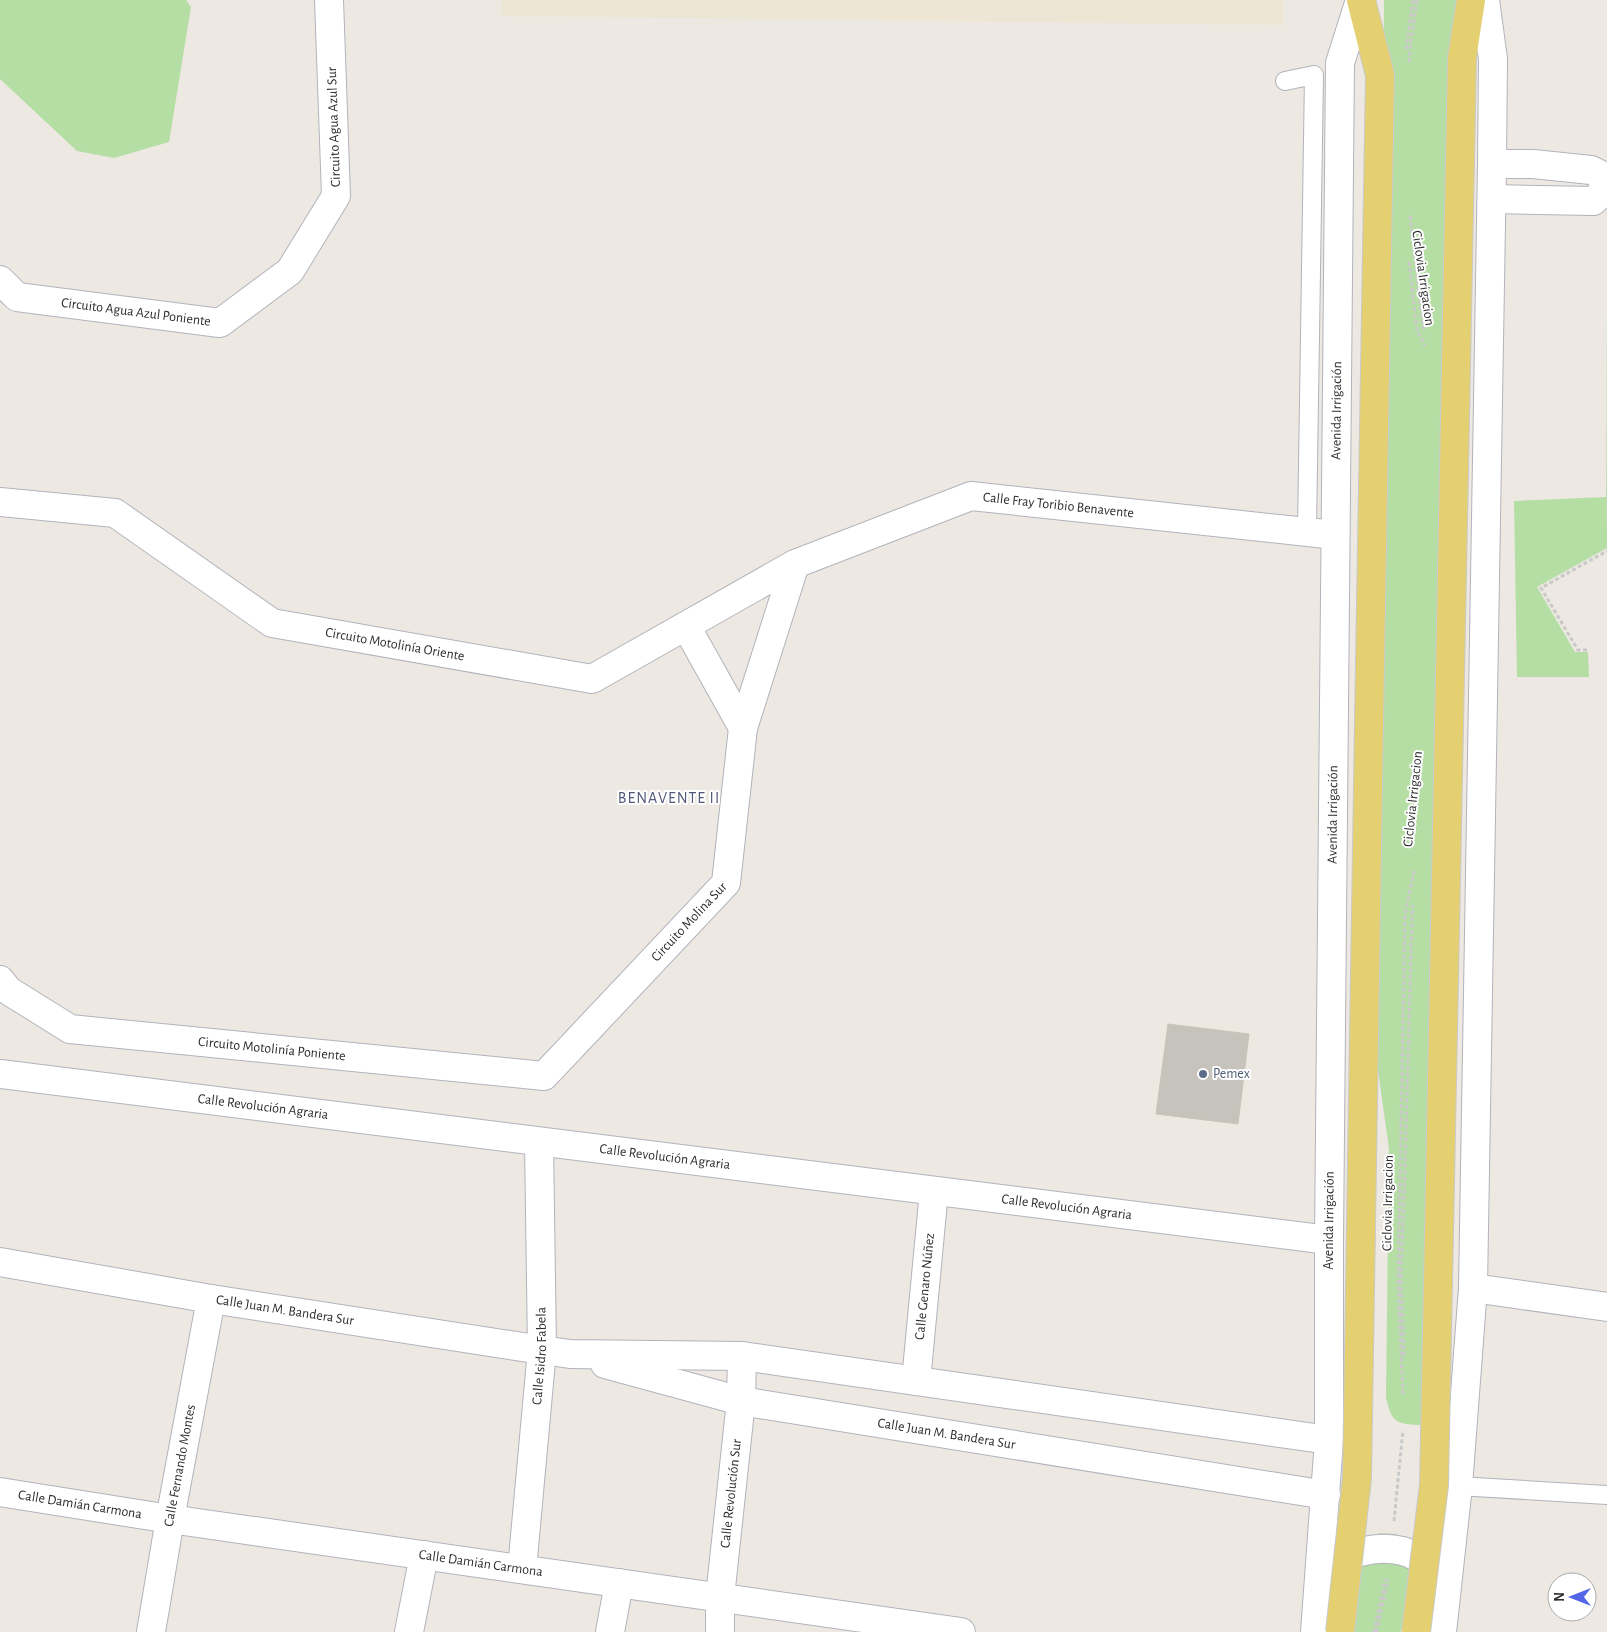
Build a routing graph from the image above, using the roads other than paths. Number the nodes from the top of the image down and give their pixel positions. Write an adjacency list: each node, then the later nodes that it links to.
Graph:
1 (329, 0): 10 (street, Circuito Agua Azul Sur)
2 (1361, 0): 14 (street, Avenida Irrigación); 52 (main road, Avenida Irrigación, bridge)
3 (1471, 0): 53 (main road, bridge)
4 (1485, 0): 6 (street)
5 (1285, 81): 13 (lane)
6 (1492, 164): 7 (street); 9 (street)
7 (1607, 178)
8 (1607, 188): 9 (street)
9 (1492, 199): 25 (street)
10 (290, 271): 11 (street, Circuito Agua Azul Poniente)
11 (0, 280)
12 (0, 502): 16 (street, Circuito Motolinía Oriente)
13 (1307, 531): 14 (street, Calle Fray Toribio Benavente); 15 (street, Calle Fray Toribio Benavente)
14 (1335, 535): 23 (street, Avenida Irrigación)
15 (795, 564): 16 (street, Circuito Motolinía Oriente); 17 (street, Circuito Molina Sur)
16 (686, 626): 17 (street)
17 (743, 728): 20 (street, Circuito Molina Sur)
18 (5, 986): 20 (street, Circuito Motolinía Poniente)
19 (0, 1074): 21 (street, Calle Revolución Agraria)
20 (544, 1076)
21 (539, 1142): 22 (street, Calle Revolución Agraria); 28 (street, Calle Isidro Fabela)
22 (934, 1191): 23 (street, Calle Revolución Agraria); 31 (street, Calle Genaro Núñez)
23 (1329, 1240): 33 (street, Avenida Irrigación)
24 (0, 1262): 26 (street, Calle Juan M. Bandera Sur)
25 (1473, 1288): 27 (street); 34 (street)
26 (211, 1299): 28 (street, Calle Juan M. Bandera Sur); 38 (street, Calle Fernando Montes)
27 (1607, 1306)
28 (542, 1350): 29 (street, Calle Juan M. Bandera Sur); 40 (street, Calle Isidro Fabela)
29 (570, 1354): 30 (street, Calle Juan M. Bandera Sur); 32 (street, Calle Juan M. Bandera Sur)
30 (742, 1356): 31 (street, Calle Juan M. Bandera Sur); 32 (street, Calle Revolución Sur)
31 (916, 1381): 33 (street, Calle Juan M. Bandera Sur)
32 (741, 1401): 36 (street, Calle Juan M. Bandera Sur); 44 (street, Calle Revolución Sur)
33 (1329, 1440): 36 (street, Avenida Irrigación)
34 (1458, 1486): 37 (lane); 43 (street)
35 (0, 1492): 38 (street, Calle Damián Carmona)
36 (1326, 1495): 41 (street, Avenida Irrigación)
37 (1607, 1495)
38 (170, 1519): 39 (street, Calle Damián Carmona); 46 (street, Calle Fernando Montes)
39 (424, 1555): 40 (street, Calle Damián Carmona); 47 (street)
40 (522, 1569): 42 (street, Calle Damián Carmona)
41 (1320, 1574): 43 (street); 51 (street, Avenida Irrigación)
42 (619, 1583): 44 (street, Calle Damián Carmona); 48 (street)
43 (1446, 1591): 54 (street)
44 (720, 1597): 45 (street, Calle Damián Carmona); 49 (street, Calle Revolución Sur)
45 (923, 1629): 50 (street, Calle Damián Carmona)
46 (151, 1632)
47 (409, 1632)
48 (610, 1632)
49 (720, 1632)
50 (961, 1632)
51 (1315, 1632)
52 (1340, 1632)
53 (1416, 1632)
54 (1442, 1632)

